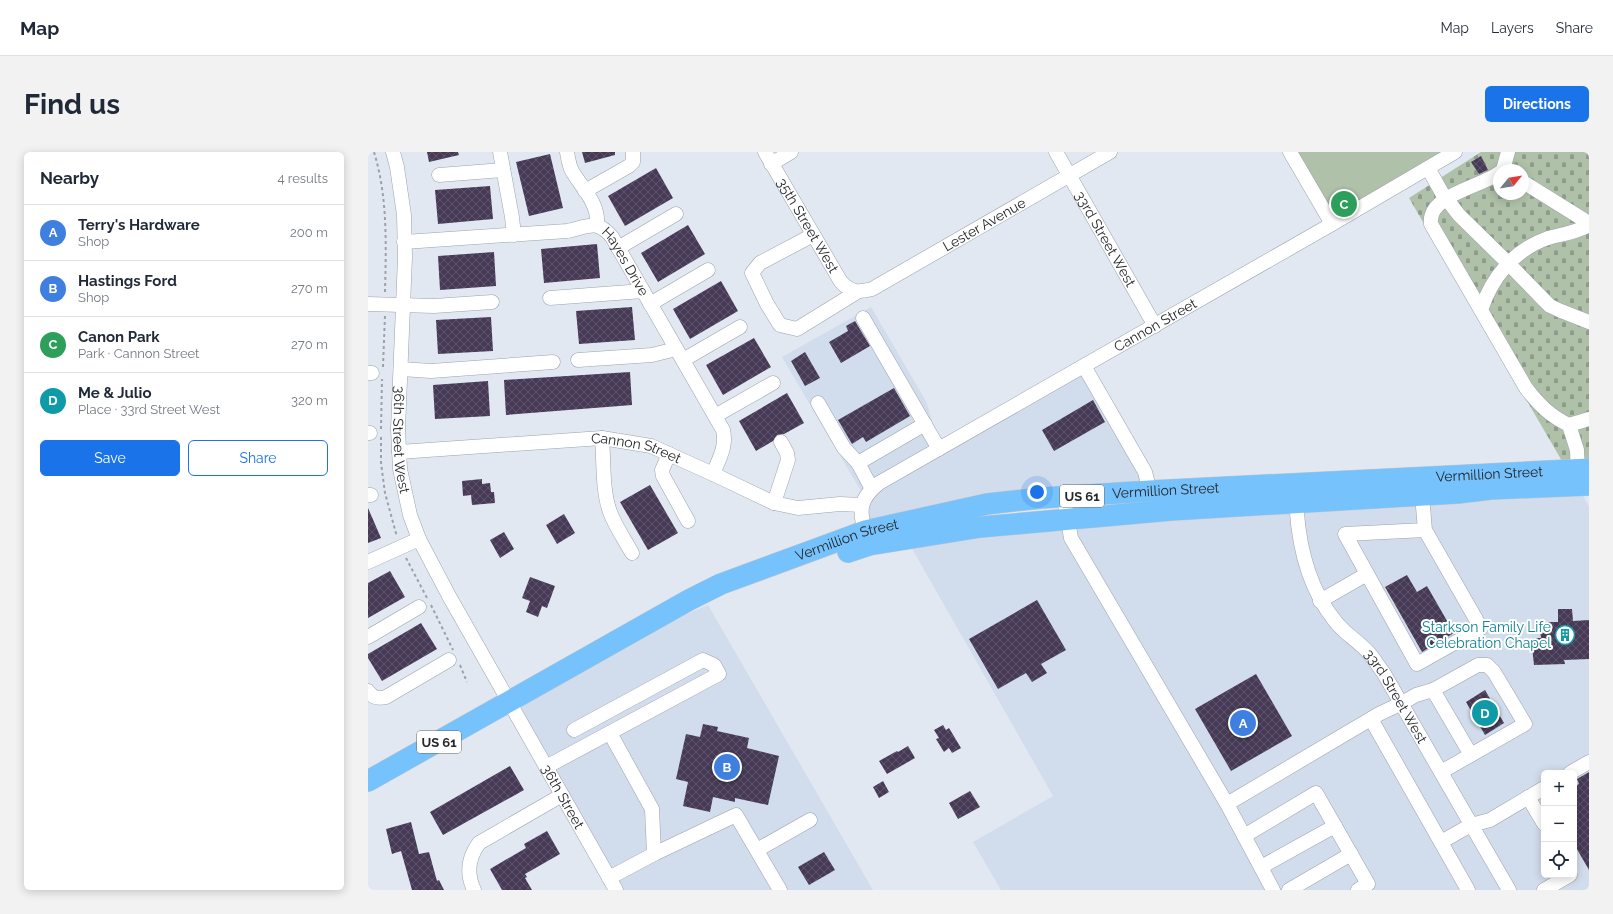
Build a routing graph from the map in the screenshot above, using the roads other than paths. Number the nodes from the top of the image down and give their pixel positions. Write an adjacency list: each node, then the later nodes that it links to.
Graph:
1 (393, 152): 27 (street, 36th Street West)
2 (500, 152): 14 (street)
3 (567, 152): 19 (street)
4 (633, 152): 19 (street)
5 (792, 152): 11 (street)
6 (1056, 152): 16 (street, 33rd Street West)
7 (1110, 152): 16 (street, Lester Avenue)
8 (1290, 152): 22 (street)
9 (1455, 152): 13 (street, Cannon Street)
10 (1508, 152): 12 (street)
11 (768, 158): 26 (street, 35th Street West)
12 (1504, 164)
13 (1428, 168): 20 (street); 22 (street, Cannon Street)
14 (503, 170): 15 (street); 25 (street)
15 (438, 175)
16 (1070, 175): 32 (street, Lester Avenue); 41 (street, 33rd Street West)
17 (1493, 177): 20 (street)
18 (1529, 186): 23 (street)
19 (586, 191): 24 (street)
20 (1446, 198): 29 (street); 38 (street)
21 (676, 214): 28 (street)
22 (1332, 224): 41 (street, Cannon Street)
23 (1589, 224): 29 (street)
24 (597, 225): 25 (street, Hayes Drive); 28 (street, Hayes Drive)
25 (514, 235): 27 (street, Hayes Drive)
26 (813, 235): 32 (street, 35th Street West); 32 (street, Lester Avenue)
27 (404, 242): 37 (street, 36th Street West)
28 (618, 248): 31 (street, Hayes Drive)
29 (1508, 263): 38 (street); 40 (street)
30 (708, 270): 36 (street)
31 (643, 291): 33 (street); 36 (street, Hayes Drive)
32 (857, 292)
33 (550, 298)
34 (492, 302): 37 (street)
35 (368, 304): 37 (street)
36 (650, 304): 43 (street, Hayes Drive)
37 (403, 306): 47 (street, 36th Street West)
38 (1481, 310): 53 (street)
39 (863, 318): 52 (street)
40 (1589, 322)
41 (1155, 326): 46 (street, Cannon Street)
42 (740, 327): 43 (street)
43 (679, 355): 44 (street); 50 (street, Hayes Drive)
44 (578, 360)
45 (553, 362): 47 (street)
46 (1084, 366): 56 (street, Cannon Street); 63 (street)
47 (401, 369): 57 (street, 36th Street West)
48 (773, 383): 50 (street)
49 (818, 403): 59 (street)
50 (715, 416): 60 (street, Hayes Drive)
51 (1589, 419): 53 (street)
52 (925, 424): 56 (street); 59 (street)
53 (1569, 425): 61 (street)
54 (602, 438): 57 (street, Cannon Street); 58 (street, Cannon Street); 74 (street)
55 (781, 442): 67 (street)
56 (939, 449): 62 (street, Cannon Street)
57 (399, 452): 73 (street, 36th Street West)
58 (669, 454): 60 (street, Cannon Street); 70 (street)
59 (858, 463): 62 (street)
60 (713, 474): 67 (street, Cannon Street)
61 (1584, 477): 64 (highway, Vermillion Street / US 61); 65 (highway, Vermillion Street / US 61)
62 (872, 488): 68 (street, Cannon Street)
63 (1150, 491): 64 (highway, Vermillion Street / US 61); 66 (highway, Vermillion Street / US 61)
64 (1296, 494): 65 (highway, Vermillion Street / US 61); 69 (highway, Vermillion Street / US 61); 77 (street, 33rd Street West)
65 (1422, 496): 71 (street)
66 (1064, 498): 69 (street); 72 (highway, Vermillion Street / US 61)
67 (774, 503): 68 (street, Cannon Street)
68 (862, 505): 72 (street)
69 (1067, 520): 72 (highway, Vermillion Street / US 61); 97 (street)
70 (688, 521)
71 (1426, 530): 76 (street); 76 (street)
72 (867, 538): 83 (highway, Vermillion Street / US 61)
73 (419, 539): 75 (street); 83 (street, 36th Street West)
74 (632, 553)
75 (368, 562)
76 (1367, 574): 77 (street)
77 (1320, 601): 84 (street, 33rd Street West)
78 (419, 607): 79 (street)
79 (368, 637)
80 (449, 660): 82 (street)
81 (1433, 690): 84 (street); 88 (street); 88 (street)
82 (368, 691)
83 (510, 702): 90 (street, 36th Street); 93 (highway, US 61)
84 (1402, 703): 85 (street); 92 (street, 33rd Street West)
85 (1371, 719): 97 (street); 103 (street)
86 (574, 730): 87 (street)
87 (610, 733): 90 (street); 105 (street)
88 (1471, 755): 92 (street)
89 (1589, 762): 91 (street)
90 (546, 767): 95 (street, 36th Street)
91 (1575, 770)
92 (1441, 772): 100 (street, 33rd Street West)
93 (368, 781)
94 (1541, 790): 96 (street)
95 (562, 795): 108 (street, 36th Street); 110 (street)
96 (1528, 797): 98 (street); 100 (street)
97 (1227, 804): 102 (street)
98 (1541, 819)
99 (810, 820): 104 (street)
100 (1471, 825): 103 (street); 117 (street, 33rd Street West)
101 (1334, 826): 102 (street); 106 (street); 107 (street)
102 (1244, 836): 107 (street)
103 (1441, 842): 116 (street)
104 (757, 850): 105 (street); 112 (street)
105 (654, 854): 108 (street)
106 (1350, 854): 114 (street); 115 (street)
107 (1261, 867): 113 (street)
108 (609, 878): 111 (street, 36th Street)
109 (1565, 878): 118 (street)
110 (474, 890)
111 (616, 890)
112 (780, 890)
113 (1273, 890)
114 (1289, 890)
115 (1358, 890)
116 (1468, 890)
117 (1509, 890)
118 (1544, 890)

